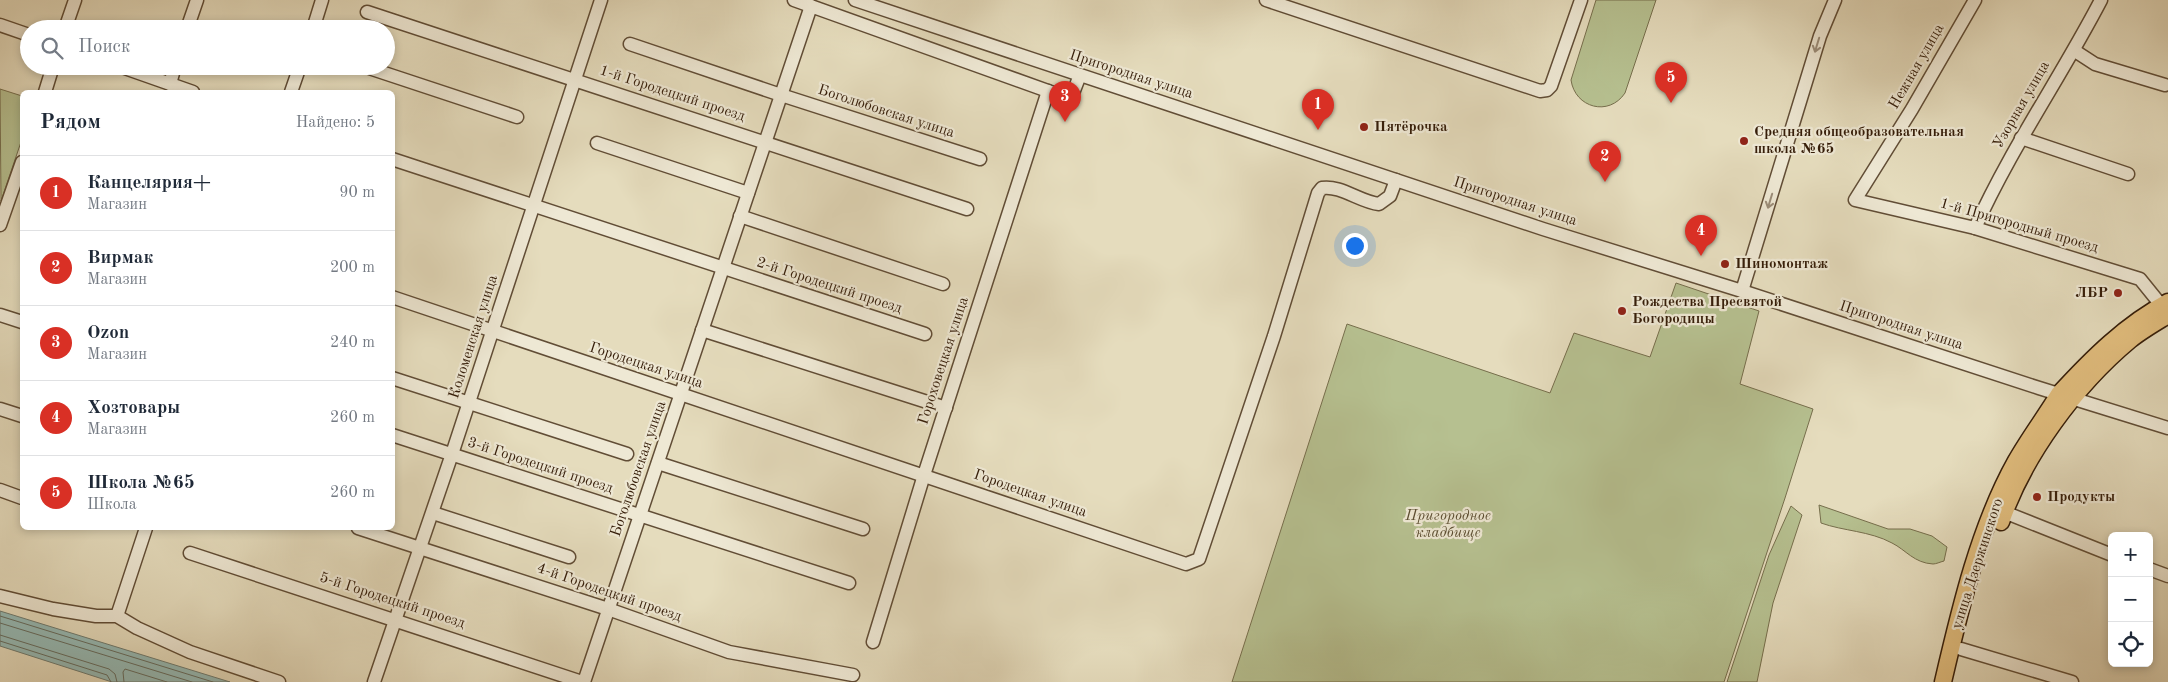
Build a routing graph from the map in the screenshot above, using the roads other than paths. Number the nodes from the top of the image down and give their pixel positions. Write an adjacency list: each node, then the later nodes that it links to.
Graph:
1 (75, 0): 14 (street)
2 (197, 0): 15 (street)
3 (322, 0): 16 (street)
4 (601, 0): 30 (street, Коломенская улица)
5 (794, 0): 12 (street)
6 (1266, 0): 7 (street)
7 (1581, 0)
8 (1835, 0): 56 (street, one-way to 56)
9 (1975, 0): 48 (street, Нежная улица)
10 (2101, 0): 23 (street, Узорная улица)
11 (858, 1): 19 (street); 29 (street, Пригородная улица)
12 (811, 6): 19 (street); 37 (street, Боголюбовская улица)
13 (367, 12): 17 (street, 1-й Городецкий проезд)
14 (68, 20)
15 (191, 20)
16 (315, 20)
17 (391, 20)
18 (395, 21): 30 (street, 1-й Городецкий проезд)
19 (856, 21): 36 (street)
20 (0, 25): 21 (street)
21 (20, 32)
22 (630, 44): 37 (street, Боголюбовская улица)
23 (2074, 51): 32 (street); 39 (street, Узорная улица)
24 (50, 75): 33 (street)
25 (144, 75): 31 (street)
26 (172, 75): 31 (street)
27 (297, 75): 35 (street)
28 (390, 75): 38 (street)
29 (1080, 75): 36 (street); 46 (street, Пригородная улица)
30 (574, 80): 40 (street, 1-й Городецкий проезд); 49 (street, Коломенская улица)
31 (170, 84): 34 (street)
32 (2165, 85)
33 (46, 90)
34 (187, 90)
35 (292, 90)
36 (1048, 91): 68 (street, Гороховецкая улица)
37 (781, 95): 40 (street, Боголюбовская улица); 42 (street, Боголюбовская улица)
38 (517, 117)
39 (2021, 138): 45 (street); 53 (street, Узорная улица)
40 (766, 141): 47 (street, Боголюбовская улица); 50 (street, 1-й Городецкий проезд)
41 (597, 143): 47 (street)
42 (980, 159)
43 (395, 160): 49 (street)
44 (20, 173): 52 (street)
45 (2128, 174)
46 (1396, 180): 56 (street, Пригородная улица); 76 (street, Городецкая улица)
47 (748, 193): 51 (street, Боголюбовская улица)
48 (1855, 200): 53 (street, 1-й Пригородный проезд)
49 (534, 204): 54 (street, 2-й Городецкий проезд); 62 (street, Коломенская улица)
50 (967, 209)
51 (740, 216): 54 (street, Боголюбовская улица); 55 (street)
52 (0, 225)
53 (1976, 228): 58 (street, 1-й Пригородный проезд)
54 (723, 268): 61 (street, Боголюбовская улица); 63 (street, 2-й Городецкий проезд)
55 (943, 284)
56 (1742, 291): 66 (street, Пригородная улица)
57 (395, 298): 62 (street, Городецкая улица)
58 (2166, 307): 66 (main road, улица Дзержинского)
59 (0, 315): 60 (street)
60 (20, 321)
61 (702, 330): 65 (street, Боголюбовская улица); 68 (street)
62 (492, 332): 65 (street, Городецкая улица); 67 (street, Коломенская улица)
63 (925, 334)
64 (395, 379): 67 (street)
65 (680, 395): 75 (street, Боголюбовская улица); 76 (street, Городецкая улица)
66 (2066, 396): 71 (street, Пригородная улица); 79 (main road, улица Дзержинского); 102 (main road, улица Дзержинского)
67 (469, 404): 73 (street, Коломенская улица); 74 (street)
68 (946, 408): 76 (street, Гороховецкая улица)
69 (0, 409): 70 (street)
70 (20, 415)
71 (2168, 428)
72 (395, 436): 73 (street, 3-й Городецкий проезд)
73 (452, 454): 80 (street, Коломенская улица); 81 (street, 3-й Городецкий проезд)
74 (627, 454)
75 (658, 463): 81 (street, Боголюбовская улица); 82 (street)
76 (924, 475): 96 (street, Гороховецкая улица)
77 (0, 490): 78 (street)
78 (20, 497)
79 (2004, 512): 86 (street); 97 (main road, улица Дзержинского)
80 (433, 513): 85 (street, Коломенская улица); 88 (street)
81 (640, 515): 91 (street, 3-й Городецкий проезд); 93 (street, Боголюбовская улица)
82 (863, 529)
83 (145, 530): 94 (street)
84 (364, 530): 85 (street, 4-й Городецкий проезд)
85 (421, 548): 93 (street, 4-й Городецкий проезд); 95 (street, Коломенская улица)
86 (2108, 552)
87 (190, 553): 95 (street, 5-й Городецкий проезд)
88 (569, 557)
89 (2153, 570): 90 (street)
90 (2168, 576)
91 (849, 583)
92 (0, 596): 94 (street)
93 (608, 610): 100 (street, Боголюбовская улица); 101 (street, 4-й Городецкий проезд)
94 (117, 616): 98 (street)
95 (396, 619): 99 (street, Коломенская улица); 100 (street, 5-й Городецкий проезд)
96 (873, 642)
97 (1961, 649): 103 (main road, улица Дзержинского); 104 (street)
98 (279, 682)
99 (374, 682)
100 (583, 682)
101 (838, 682)
102 (1943, 682)
103 (1953, 682)
104 (2072, 682)

